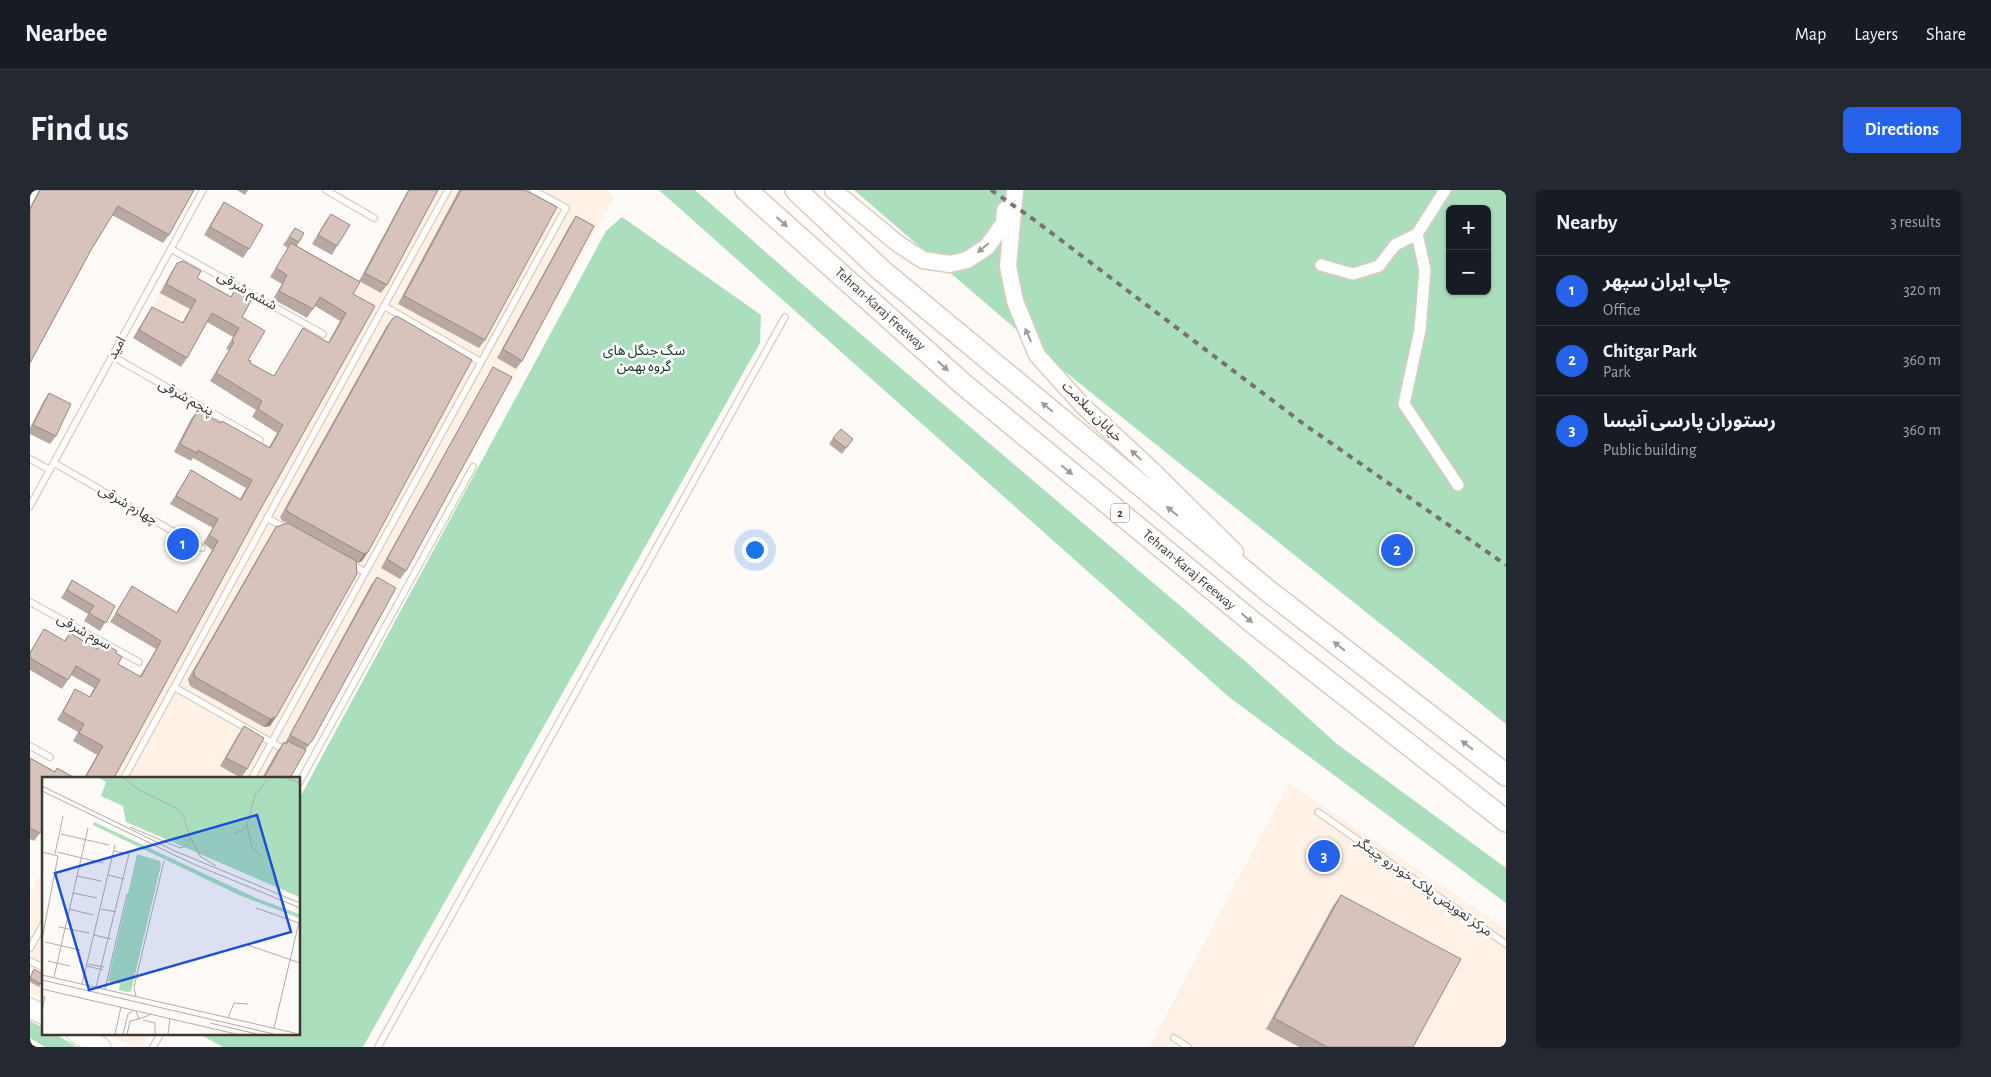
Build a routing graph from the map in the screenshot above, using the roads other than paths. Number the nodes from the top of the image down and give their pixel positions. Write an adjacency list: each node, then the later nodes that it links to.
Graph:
1 (204, 190): 13 (lane, امید)
2 (326, 190): 11 (lane)
3 (448, 190): 15 (lane)
4 (533, 190): 19 (lane)
5 (746, 190): 47 (highway, Tehran-Karaj Freeway / 2, one-way to 47)
6 (796, 190): 32 (highway, one-way to 6)
7 (833, 190): 8 (main road, one-way to 7)
8 (1007, 190)
9 (1014, 190): 32 (main road, خیابان سلامت, one-way to 9)
10 (1445, 190): 12 (street)
11 (374, 218)
12 (1417, 234): 14 (street); 25 (street)
13 (171, 249): 17 (lane, ششم شرقی); 18 (lane, امید)
14 (1321, 265)
15 (384, 306): 19 (lane); 27 (lane)
16 (785, 316): 58 (lane)
17 (323, 334)
18 (112, 356): 20 (lane, پنجم شرقی); 22 (lane, امید)
19 (481, 362): 31 (lane)
20 (260, 440)
21 (30, 459): 24 (lane)
22 (54, 463): 24 (lane, امید); 29 (lane, چهارم شرقی)
23 (473, 467): 41 (lane)
24 (50, 470): 26 (lane, امید)
25 (1458, 485)
26 (30, 506)
27 (267, 518): 28 (lane); 35 (lane)
28 (292, 531)
29 (202, 548)
30 (341, 559): 31 (lane)
31 (365, 572): 36 (lane)
32 (1267, 590): 42 (highway, one-way to 32)
33 (30, 602): 34 (lane, سوم شرقی)
34 (139, 662)
35 (174, 687): 36 (lane); 43 (lane)
36 (272, 742): 38 (lane); 44 (lane)
37 (30, 746): 39 (lane)
38 (295, 755)
39 (50, 757)
40 (302, 759): 41 (lane)
41 (310, 763): 45 (lane)
42 (1506, 775)
43 (125, 777)
44 (253, 777)
45 (300, 781)
46 (1318, 812): 49 (lane, مرکز تعویض پلاک خودرو چیتگر)
47 (1506, 821)
48 (42, 927): 50 (lane)
49 (1506, 944)
50 (30, 948)
51 (30, 961): 52 (lane)
52 (42, 967)
53 (30, 1008): 54 (main road)
54 (42, 1015)
55 (160, 1034): 57 (lane)
56 (1174, 1038): 59 (lane)
57 (153, 1047)
58 (378, 1047)
59 (1188, 1047)

